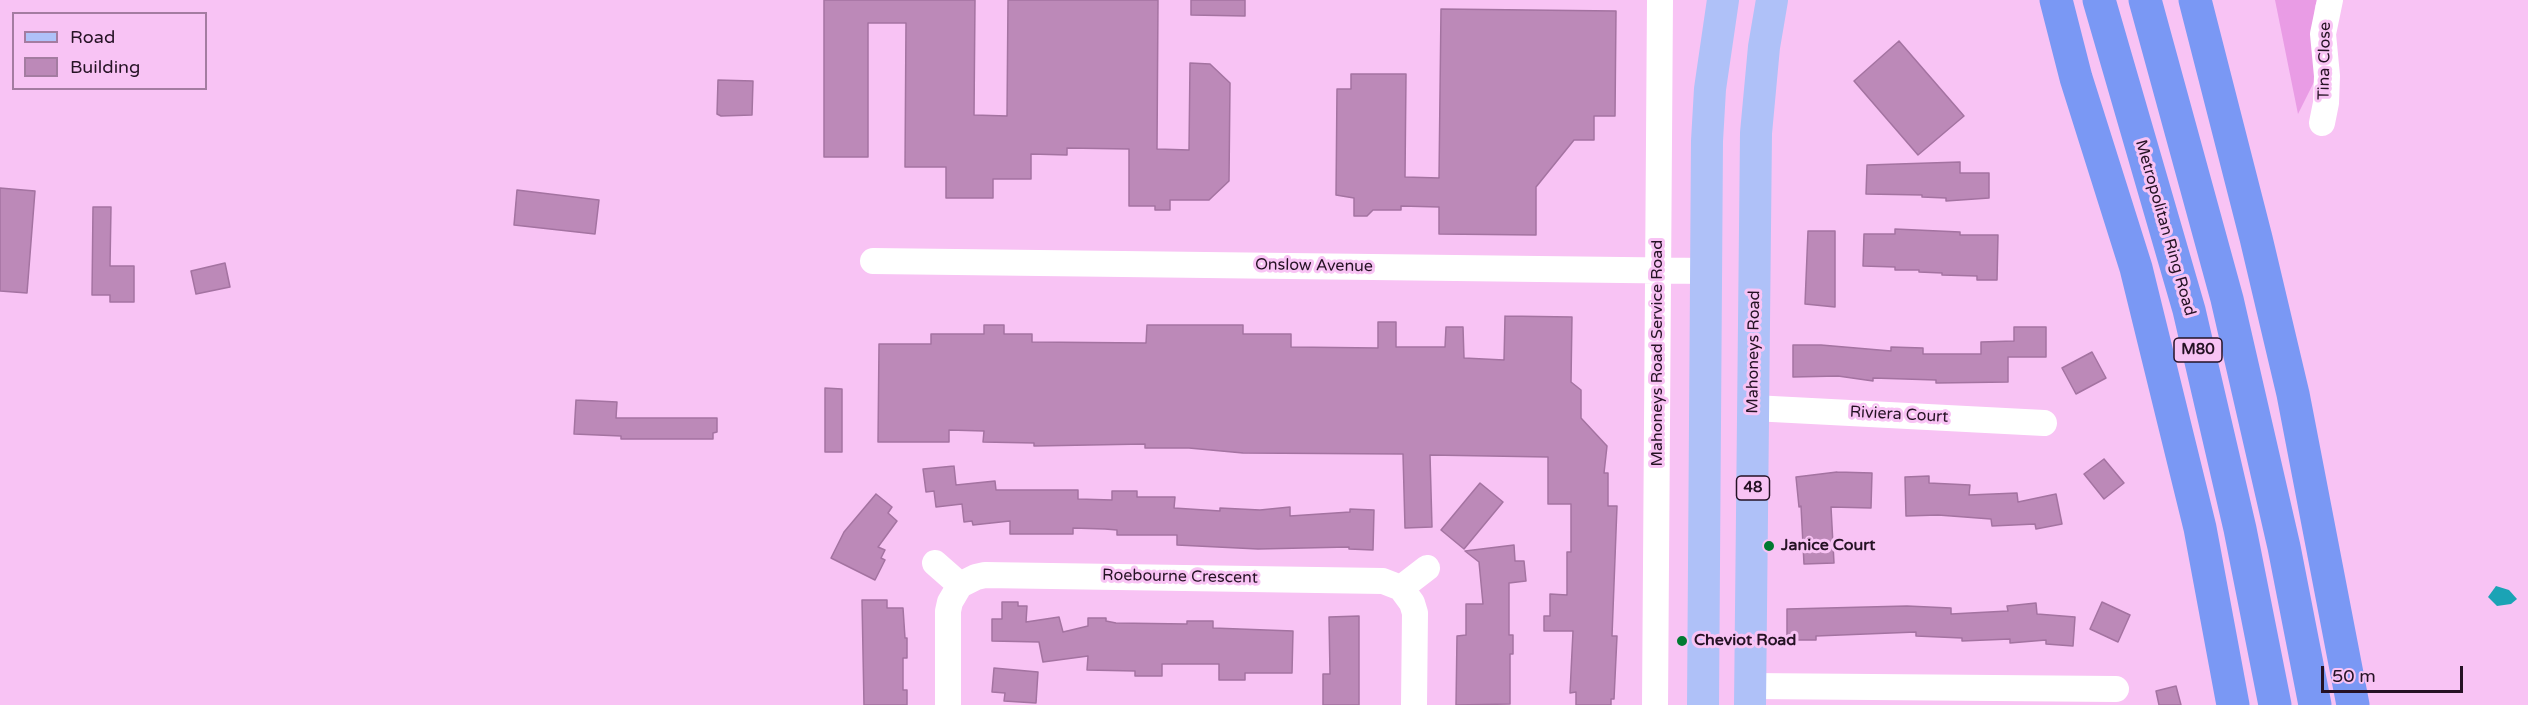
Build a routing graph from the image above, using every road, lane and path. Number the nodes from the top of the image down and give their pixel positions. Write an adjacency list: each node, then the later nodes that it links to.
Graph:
1 (1660, 0): 11 (street, Mahoneys Road Service Road)
2 (1722, 0): 12 (main road)
3 (1772, 0): 13 (main road, Mahoneys Road / 48)
4 (2056, 0): 26 (highway)
5 (2099, 0): 27 (highway, Metropolitan Ring Road / M80)
6 (2145, 0): 28 (highway, M80)
7 (2195, 0): 29 (highway)
8 (2330, 0): 9 (street, Tina Close)
9 (2322, 123)
10 (873, 261): 11 (street, Onslow Avenue)
11 (1659, 271): 12 (street, Onslow Avenue); 24 (street, Mahoneys Road Service Road)
12 (1705, 271): 13 (main road, Onslow Avenue); 25 (main road)
13 (1755, 271): 14 (main road, Mahoneys Road / 48)
14 (1753, 408): 15 (street, Riviera Court); 21 (main road, Mahoneys Road / 48)
15 (2044, 423)
16 (935, 563): 18 (street)
17 (1427, 568): 19 (street)
18 (960, 585): 19 (street, Roebourne Crescent); 22 (street)
19 (1401, 588): 23 (street)
20 (2115, 690): 21 (street)
21 (1750, 696)
22 (948, 705)
23 (1414, 705)
24 (1656, 705)
25 (1703, 705)
26 (2233, 705)
27 (2275, 705)
28 (2315, 705)
29 (2353, 705)

